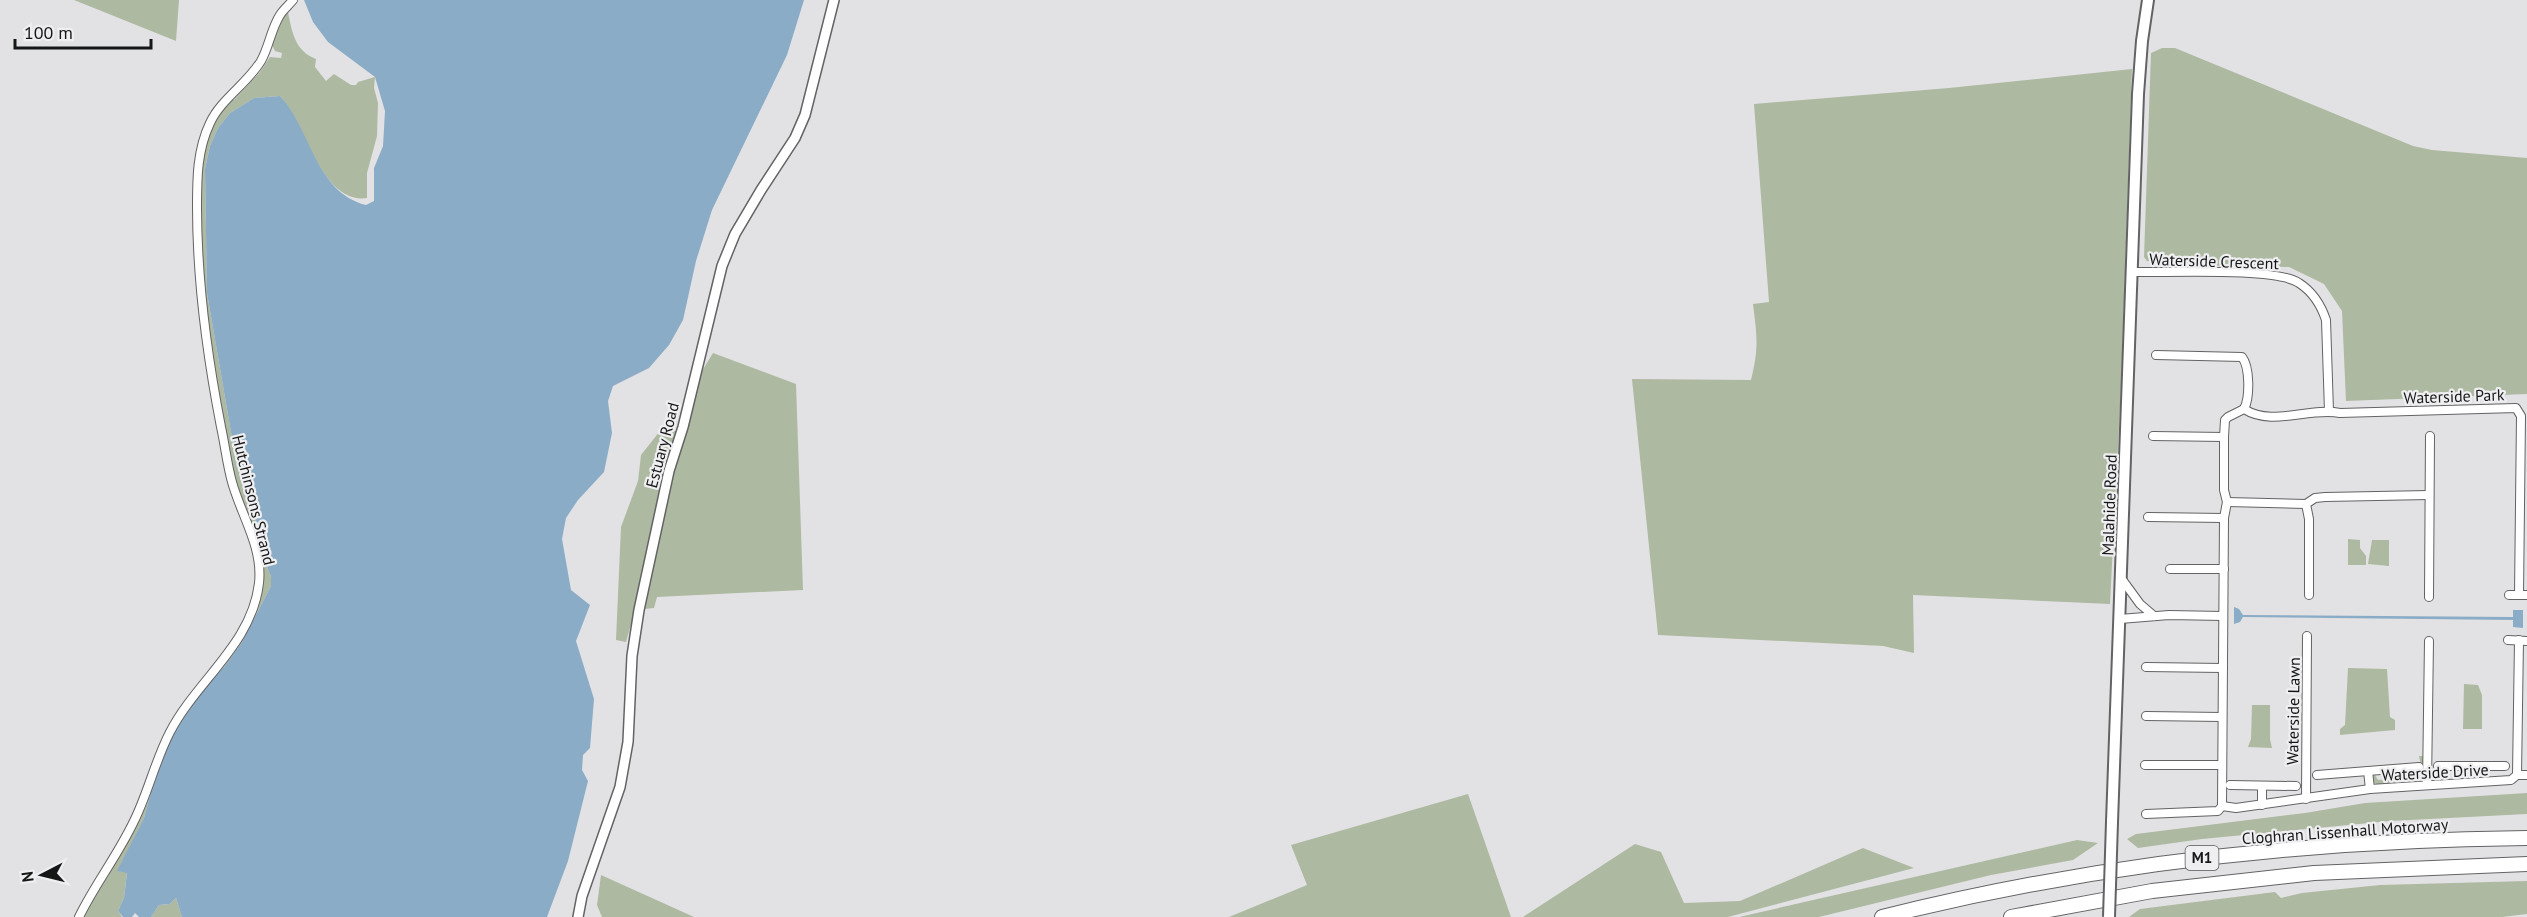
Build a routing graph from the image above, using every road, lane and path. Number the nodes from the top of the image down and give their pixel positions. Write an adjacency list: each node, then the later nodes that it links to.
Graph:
1 (293, 0): 56 (street, Hutchinsons Strand)
2 (834, 0): 57 (street, Estuary Road)
3 (2148, 0): 4 (main road, Malahide Road)
4 (2132, 272): 7 (street, Waterside Crescent); 18 (main road, Malahide Road)
5 (2156, 355): 6 (street)
6 (2244, 409): 7 (street, Waterside Park); 9 (street)
7 (2330, 411): 21 (street, Waterside Park)
8 (2153, 436): 9 (street)
9 (2224, 436): 12 (street)
10 (2430, 436): 11 (street)
11 (2429, 495): 13 (street); 22 (street)
12 (2227, 502): 13 (street); 15 (street)
13 (2306, 504): 19 (street)
14 (2148, 517): 15 (street)
15 (2224, 518): 17 (street)
16 (2170, 569): 17 (street)
17 (2224, 569): 24 (street)
18 (2121, 578): 23 (street); 25 (main road, Malahide Road)
19 (2308, 595)
20 (2509, 595): 21 (street, Waterside Park)
21 (2523, 595)
22 (2429, 597)
23 (2154, 616): 24 (street); 25 (street)
24 (2223, 616): 31 (street)
25 (2120, 619): 60 (main road, Malahide Road, bridge)
26 (2307, 636): 50 (street, Waterside Lawn)
27 (2508, 640): 29 (street)
28 (2429, 641): 46 (street)
29 (2523, 641): 42 (street)
30 (2146, 667): 31 (street)
31 (2223, 668): 33 (street)
32 (2146, 716): 33 (street)
33 (2222, 717): 35 (street)
34 (2145, 765): 35 (street)
35 (2222, 765): 52 (street)
36 (2438, 766): 37 (street)
37 (2475, 766): 38 (street); 44 (street)
38 (2505, 766)
39 (2419, 767): 40 (street, Waterside Drive)
40 (2368, 771): 41 (street, Waterside Drive); 49 (street, Waterside Drive)
41 (2317, 775)
42 (2517, 775): 43 (street, Waterside Drive); 44 (street, Waterside Drive)
43 (2527, 775)
44 (2475, 783): 46 (street, Waterside Drive)
45 (2230, 785): 47 (street)
46 (2427, 785): 49 (street, Waterside Drive)
47 (2262, 786): 48 (street); 51 (street)
48 (2296, 786)
49 (2370, 789): 50 (street, Waterside Drive)
50 (2306, 799): 51 (street, Waterside Drive)
51 (2262, 805): 52 (street, Waterside Drive)
52 (2222, 806): 53 (street, Waterside Drive)
53 (2146, 814)
54 (2527, 838): 58 (highway, Cloghran Lissenhall Motorway / M1)
55 (2527, 864): 59 (highway, M1)
56 (79, 917)
57 (578, 917)
58 (1882, 917)
59 (2011, 917)
60 (2109, 917)

